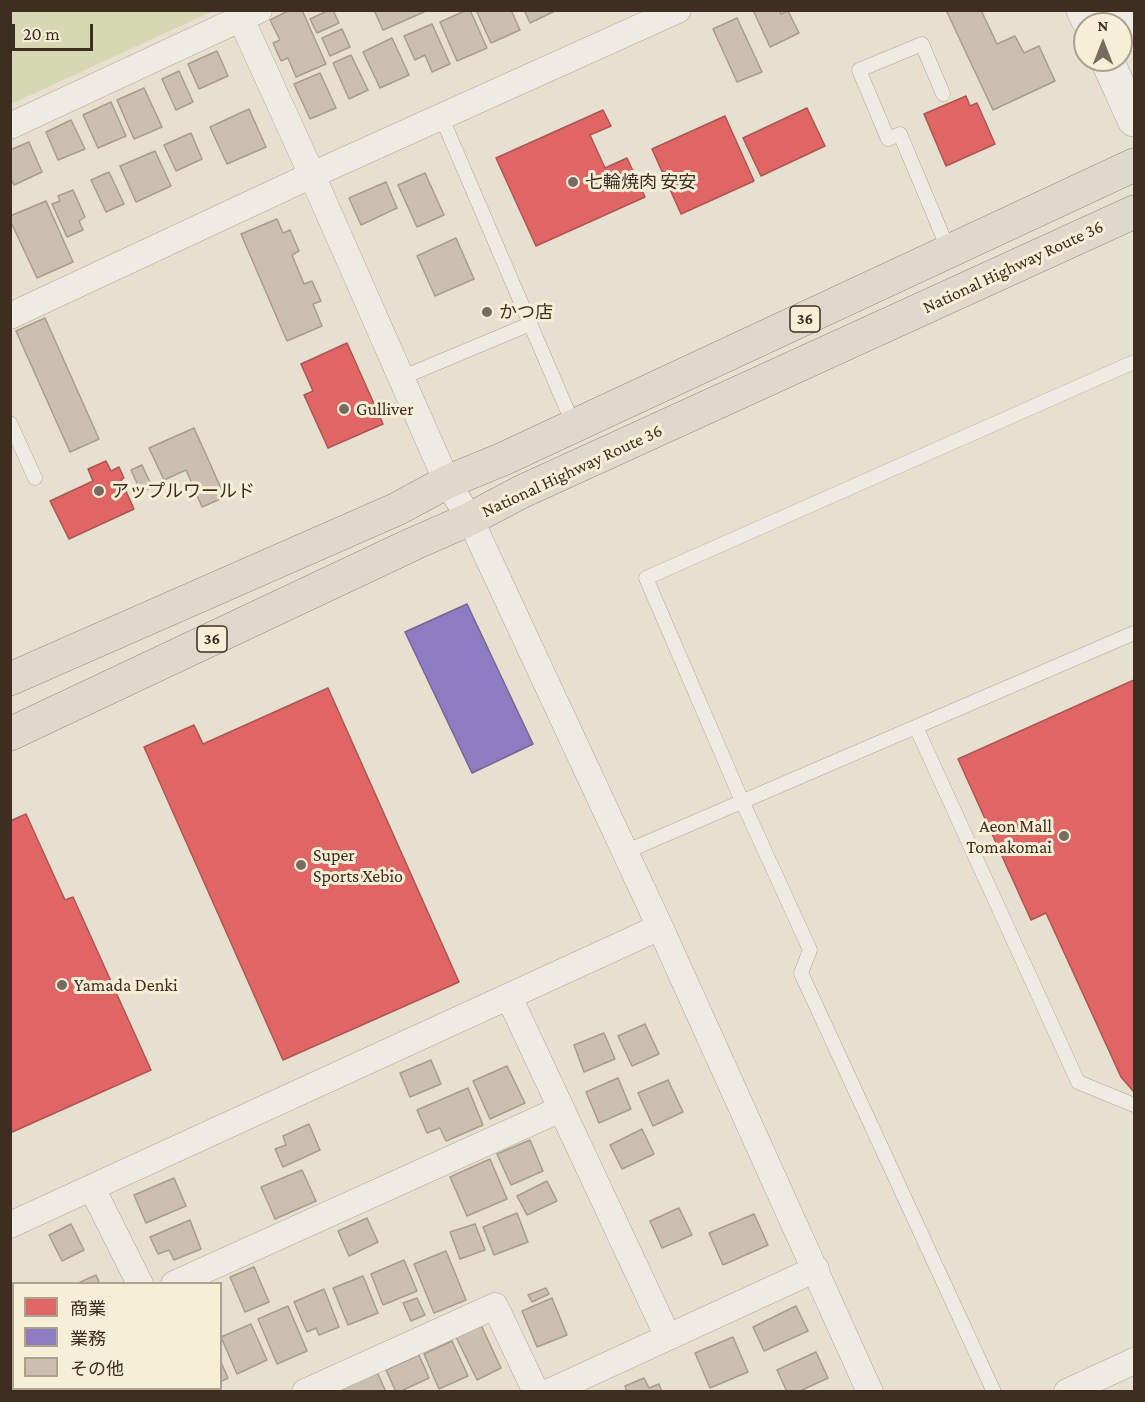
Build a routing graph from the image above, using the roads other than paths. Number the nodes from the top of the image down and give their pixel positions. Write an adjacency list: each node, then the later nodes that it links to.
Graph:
1 (678, 10): 7 (street)
2 (1123, 10): 4 (street)
3 (246, 13): 9 (street); 11 (street)
4 (1134, 35)
5 (1112, 72): 8 (street)
6 (943, 94): 13 (lane)
7 (441, 117): 11 (street); 15 (lane)
8 (1134, 120)
9 (10, 126)
10 (1134, 165): 13 (highway, 36)
11 (312, 175): 14 (street); 17 (street)
12 (1134, 212): 22 (highway, National Highway Route 36 / 36)
13 (949, 252): 19 (highway, 36)
14 (10, 316)
15 (530, 324): 17 (lane); 19 (lane)
16 (1134, 362): 27 (lane)
17 (401, 378): 21 (street)
18 (10, 423): 20 (lane)
19 (574, 426): 21 (highway, 36)
20 (35, 478)
21 (447, 483): 22 (street); 24 (highway, 36)
22 (470, 519): 26 (highway, National Highway Route 36 / 36); 28 (street)
23 (1134, 633): 25 (lane)
24 (10, 680)
25 (916, 726): 27 (lane); 31 (lane)
26 (10, 734)
27 (742, 801): 28 (lane); 44 (lane)
28 (625, 852): 29 (street)
29 (660, 927): 30 (street); 35 (street)
30 (509, 997): 32 (street); 33 (street)
31 (1134, 1105)
32 (561, 1109): 37 (street); 38 (street)
33 (92, 1188): 34 (street); 36 (street)
34 (10, 1225)
35 (816, 1269): 38 (street); 43 (street)
36 (139, 1282)
37 (178, 1282)
38 (668, 1337): 42 (street)
39 (1134, 1361): 45 (street)
40 (305, 1392): 41 (street)
41 (536, 1392)
42 (549, 1392)
43 (870, 1392)
44 (994, 1392)
45 (1067, 1392)

